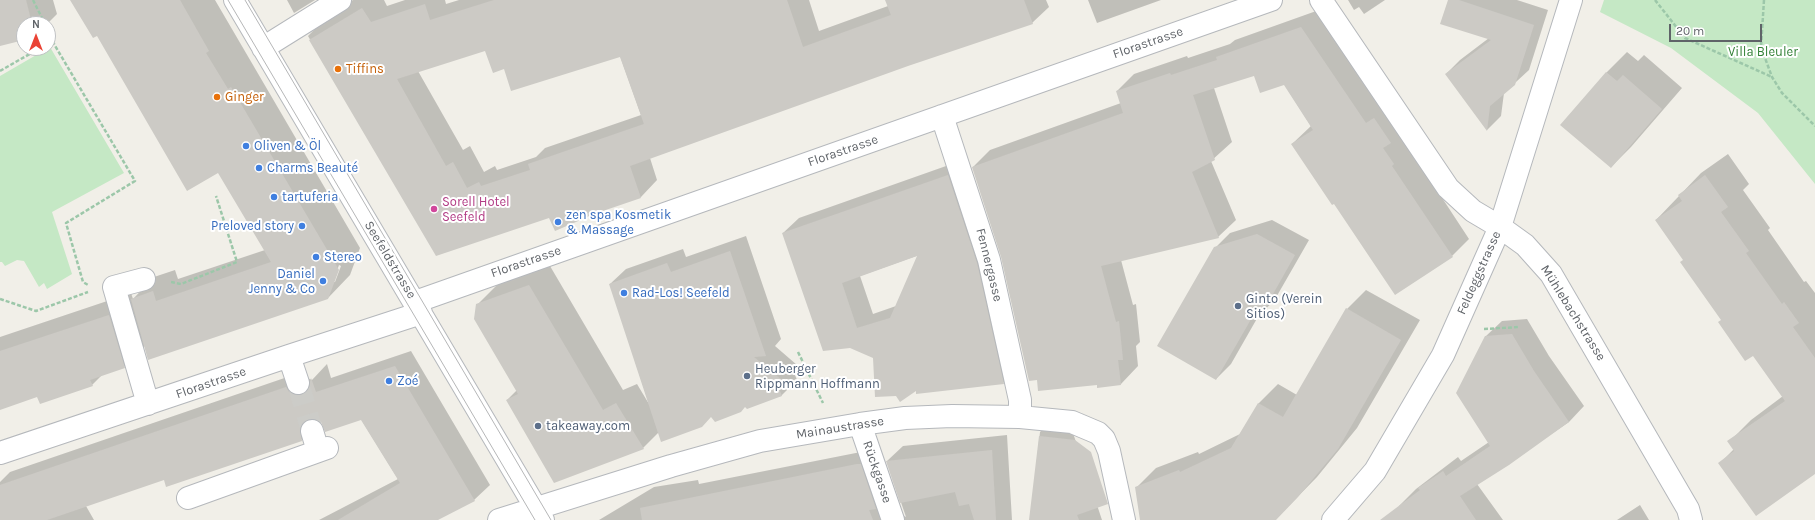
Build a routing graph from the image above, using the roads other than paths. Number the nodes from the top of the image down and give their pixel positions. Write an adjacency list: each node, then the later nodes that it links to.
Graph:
1 (236, 0): 6 (street, Seefeldstrasse)
2 (340, 0): 6 (street)
3 (1271, 0): 7 (street, Florastrasse)
4 (1321, 0): 8 (street, Mühlebachstrasse)
5 (1571, 0): 8 (street, Feldeggstrasse)
6 (263, 48): 10 (street, Seefeldstrasse)
7 (942, 116): 10 (street, Florastrasse); 14 (street, Fennergasse)
8 (1500, 227): 23 (street, Feldeggstrasse); 24 (street, Mühlebachstrasse)
9 (144, 279): 13 (street)
10 (418, 308): 11 (street, Florastrasse); 19 (street, Seefeldstrasse)
11 (289, 356): 12 (street); 13 (street, Florastrasse)
12 (298, 383)
13 (148, 404): 17 (street, Florastrasse)
14 (1020, 417): 15 (street, Mainaustrasse); 22 (street, Mainaustrasse)
15 (860, 424): 19 (street, Mainaustrasse); 21 (street, Rückgasse)
16 (312, 431): 18 (street)
17 (0, 453)
18 (188, 498)
19 (539, 514): 20 (street, Mainaustrasse)
20 (499, 520)
21 (893, 520)
22 (1124, 520)
23 (1333, 520)
24 (1692, 520)

